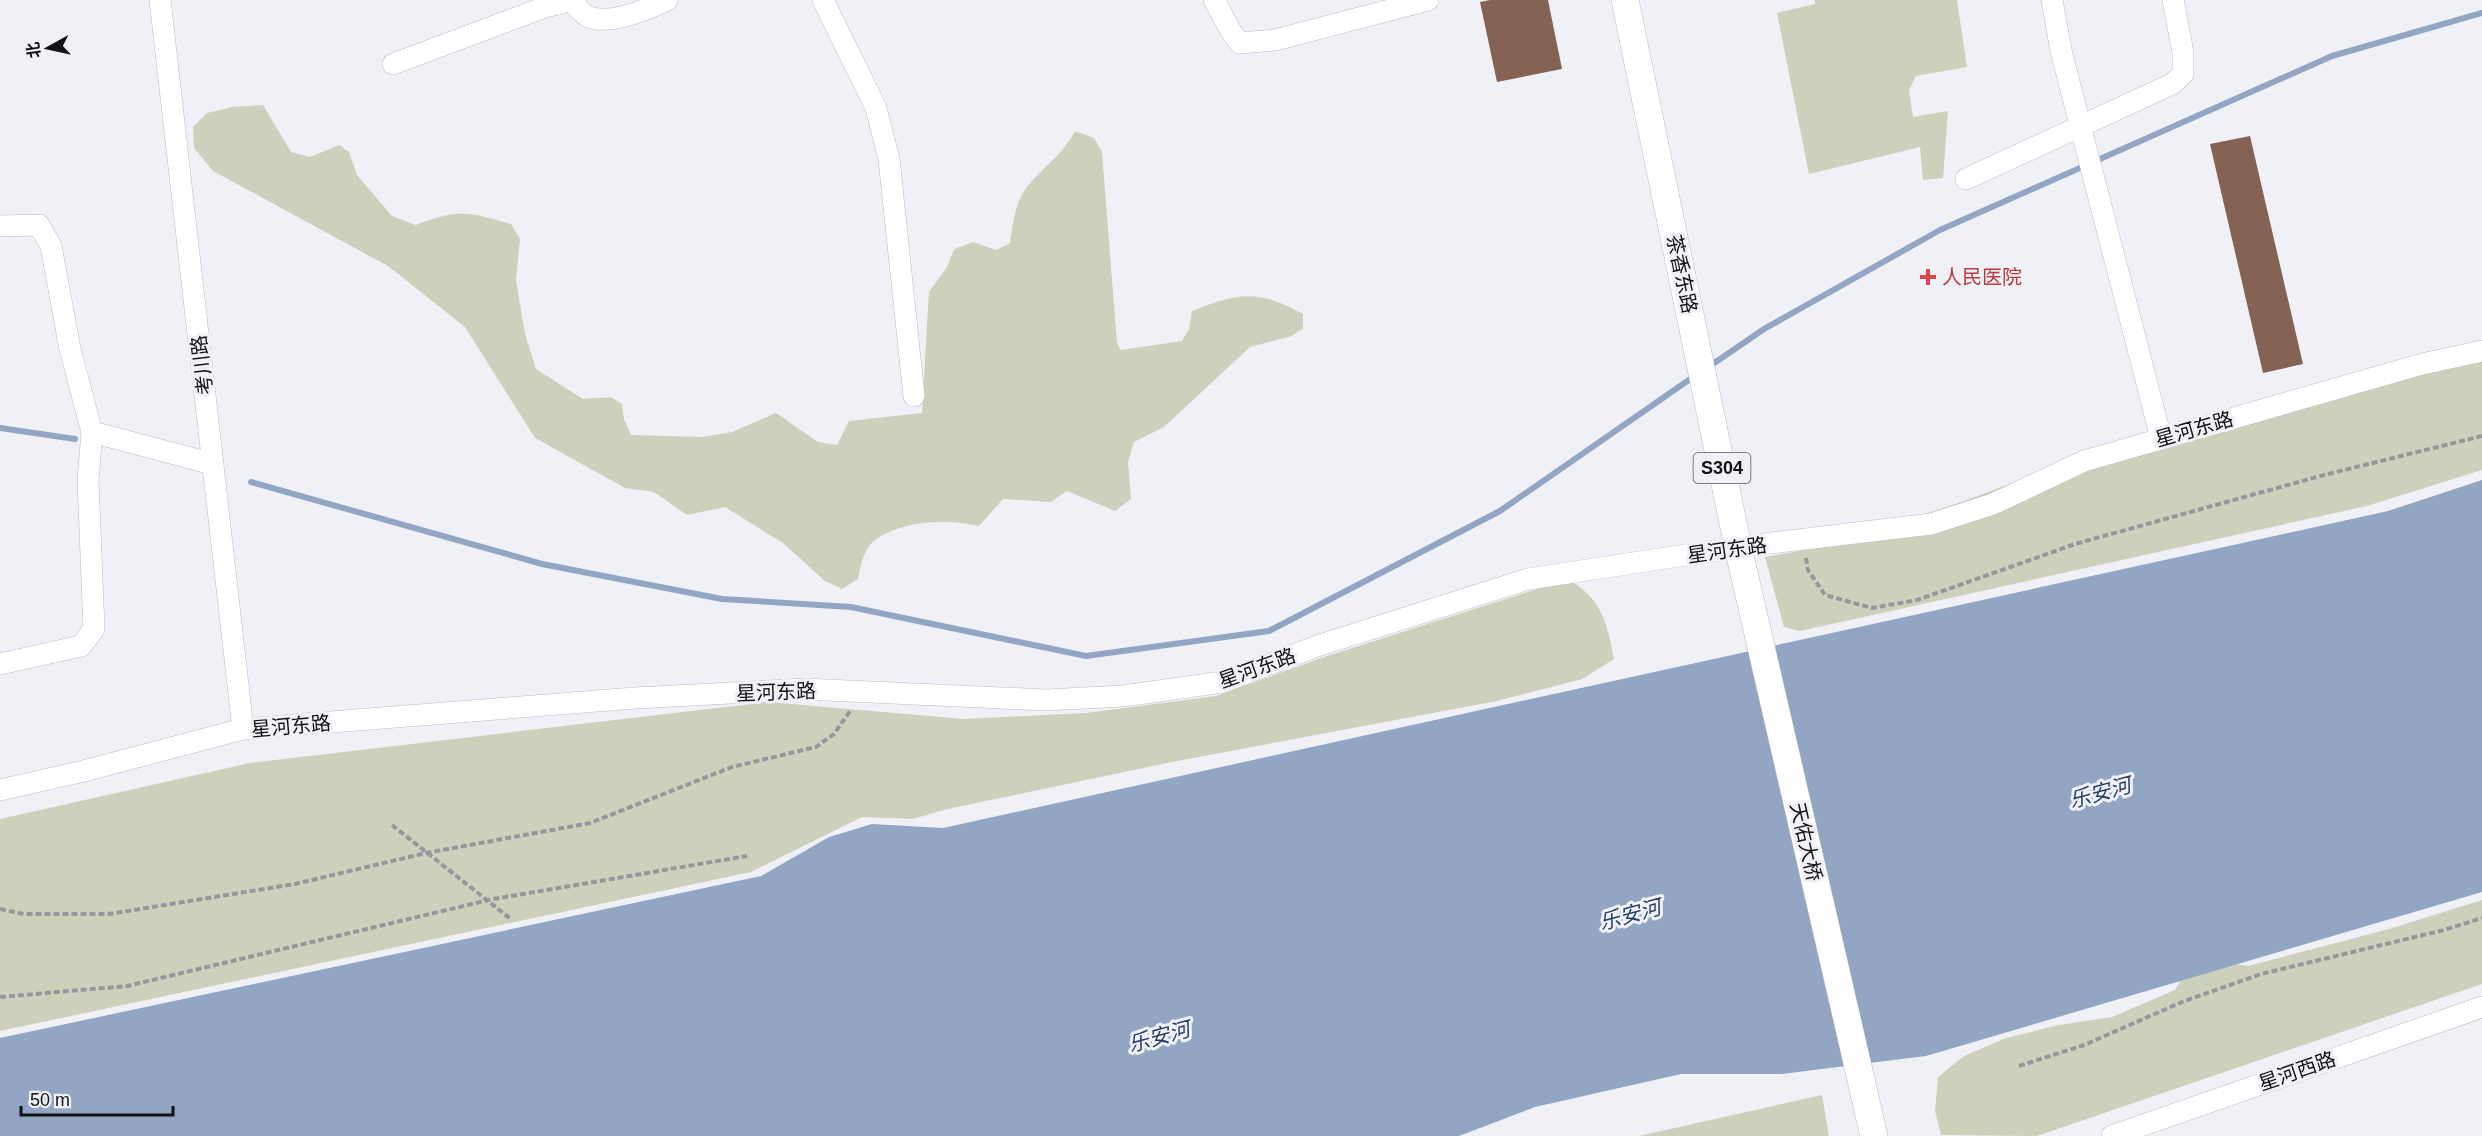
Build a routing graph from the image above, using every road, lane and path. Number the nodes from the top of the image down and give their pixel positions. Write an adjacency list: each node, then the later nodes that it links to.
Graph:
1 (160, 0): 19 (street, 考川路)
2 (667, 0): 9 (street)
3 (823, 0): 15 (street)
4 (1214, 0): 5 (street)
5 (1428, 0)
6 (1624, 0): 21 (main road, 茶香东路 / S304)
7 (2052, 0): 11 (street)
8 (2173, 0): 11 (street)
9 (573, 1): 10 (street)
10 (393, 64)
11 (2080, 125): 12 (street); 18 (street)
12 (1966, 178)
13 (0, 226): 16 (street)
14 (2482, 351): 18 (street, 星河东路)
15 (914, 396)
16 (92, 432): 19 (street); 22 (street)
17 (2482, 436): 20 (path)
18 (2161, 438): 20 (street, 星河东路)
19 (213, 464): 24 (street, 考川路)
20 (1804, 539): 21 (street, 星河东路)
21 (1738, 548): 23 (street, 星河东路); 36 (main road, 天佑大桥)
22 (0, 664)
23 (861, 692): 24 (street, 星河东路); 27 (path)
24 (243, 729): 25 (street, 星河东路)
25 (0, 790)
26 (392, 825): 27 (path)
27 (426, 854): 29 (path); 30 (path)
28 (747, 856): 29 (path)
29 (485, 901): 32 (path); 33 (path)
30 (0, 909)
31 (2482, 918): 35 (path)
32 (512, 920)
33 (0, 997)
34 (2482, 1007): 37 (street, 星河西路)
35 (2019, 1066)
36 (1874, 1136)
37 (2112, 1136)

